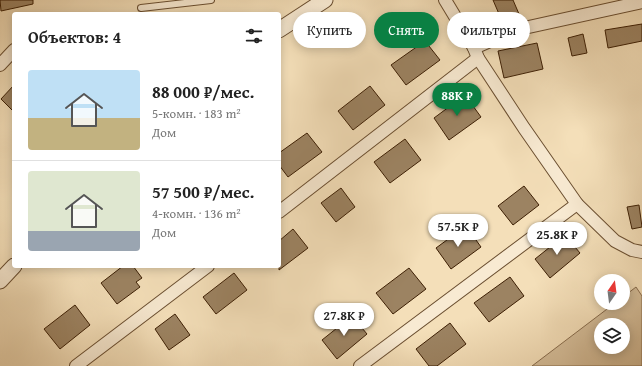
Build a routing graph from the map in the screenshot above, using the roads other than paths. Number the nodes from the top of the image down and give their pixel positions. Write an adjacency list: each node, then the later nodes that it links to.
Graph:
1 (211, 0): 5 (lane)
2 (320, 0): 6 (street)
3 (445, 0): 8 (street)
4 (642, 2): 8 (street)
5 (141, 8)
6 (281, 29)
7 (12, 52): 9 (street)
8 (476, 53): 10 (street); 11 (street)
9 (0, 65)
10 (576, 204): 12 (street); 17 (street)
11 (281, 210)
12 (642, 252)
13 (12, 268): 15 (street)
14 (205, 268): 16 (street)
15 (0, 281)
16 (76, 366)
17 (360, 366)

